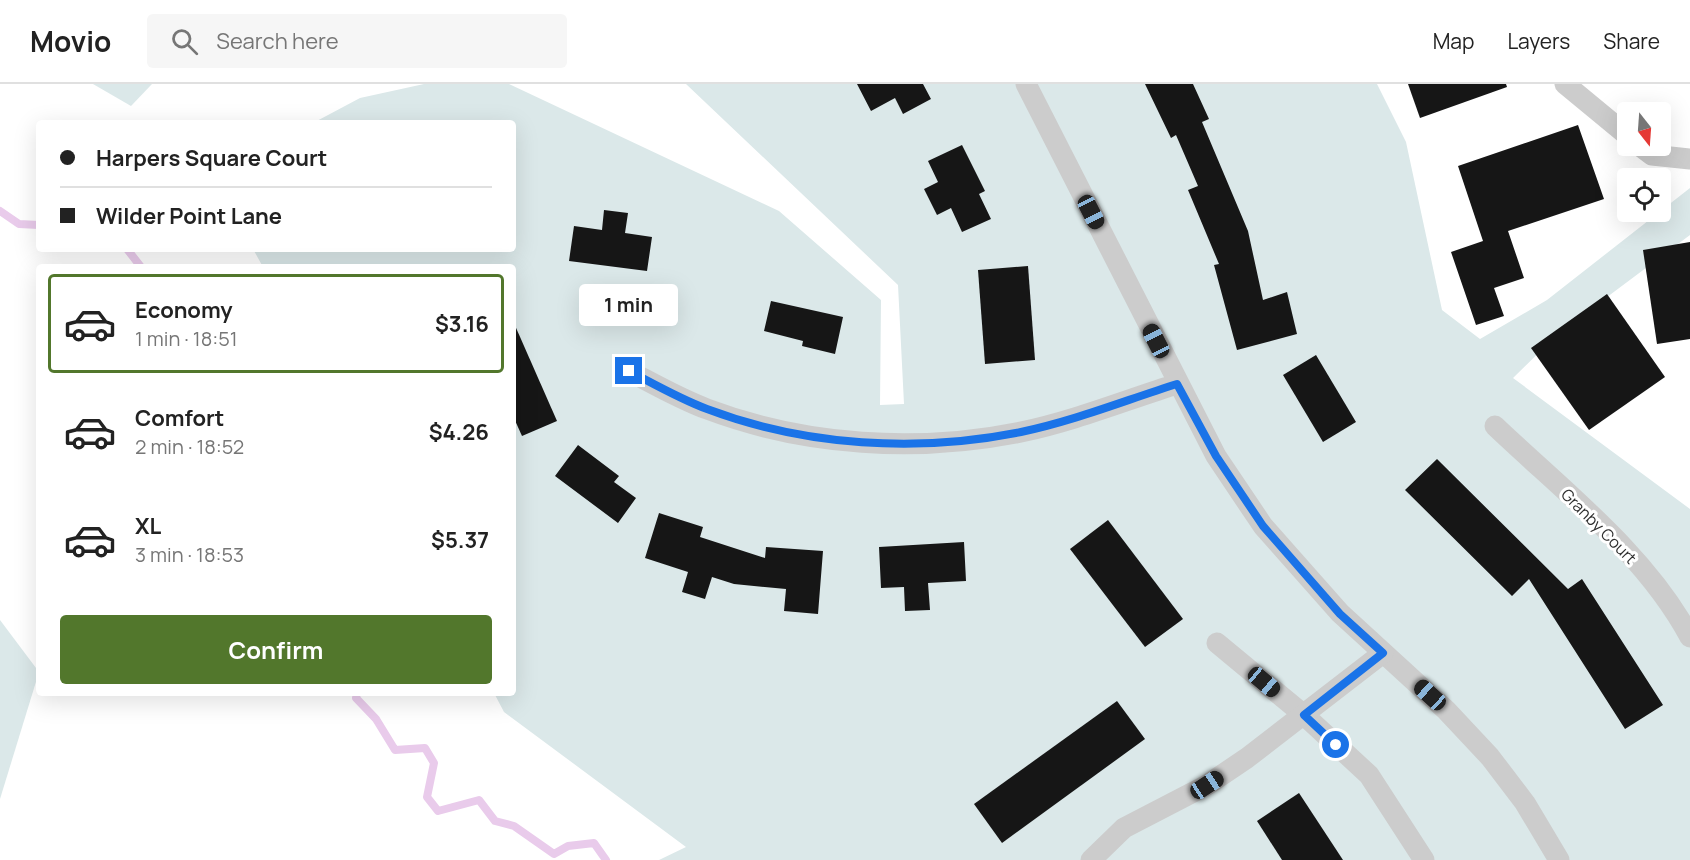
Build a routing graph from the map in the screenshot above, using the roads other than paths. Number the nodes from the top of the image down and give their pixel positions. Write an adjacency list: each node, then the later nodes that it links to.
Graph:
1 (1026, 84): 7 (street)
2 (1565, 84): 3 (street)
3 (1617, 127)
4 (1662, 156): 5 (street)
5 (1690, 159)
6 (629, 371): 7 (street)
7 (1177, 384): 11 (street)
8 (1495, 426): 9 (street, Granby Court)
9 (1690, 637)
10 (1217, 643): 12 (street)
11 (1383, 653): 12 (street); 15 (street)
12 (1304, 715): 13 (street); 14 (street)
13 (1091, 860)
14 (1424, 860)
15 (1559, 860)

